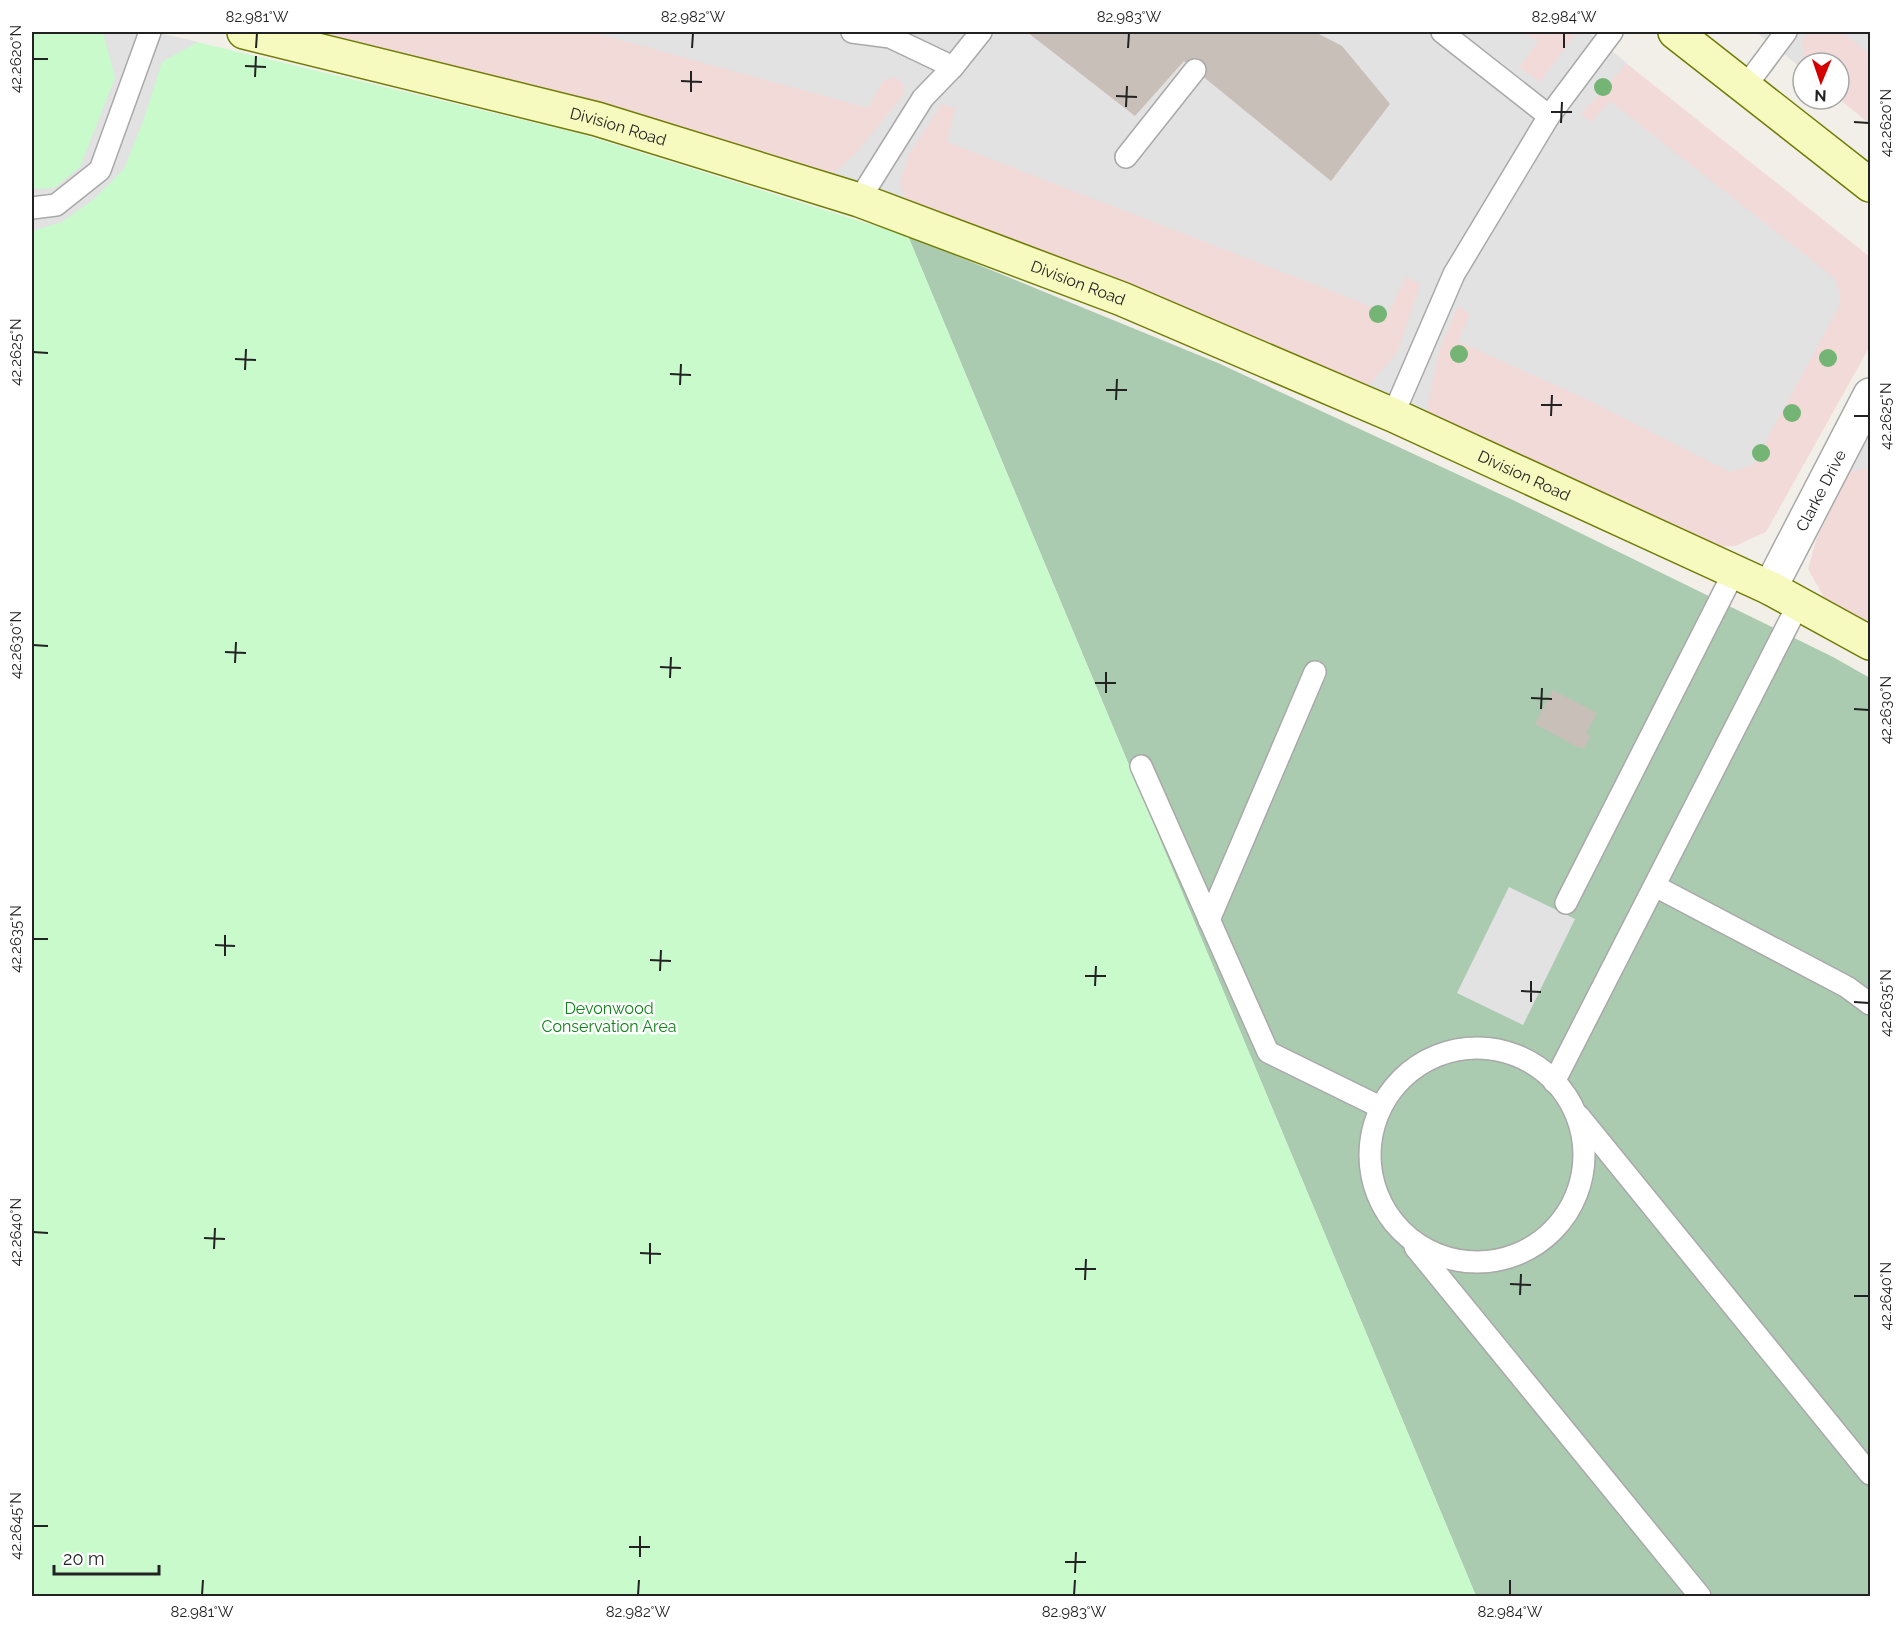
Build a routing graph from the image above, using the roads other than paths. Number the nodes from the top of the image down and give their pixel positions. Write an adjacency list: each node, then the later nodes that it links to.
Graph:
1 (150, 32): 16 (lane)
2 (244, 32): 15 (main road, Division Road)
3 (852, 32): 9 (lane)
4 (981, 32): 9 (lane)
5 (1442, 32): 12 (lane)
6 (1612, 32): 12 (lane)
7 (1675, 32): 11 (main road)
8 (1785, 32): 11 (lane)
9 (954, 67): 15 (lane)
10 (1195, 70): 13 (lane)
11 (1745, 87): 14 (main road)
12 (1549, 116): 18 (lane)
13 (1126, 157)
14 (1870, 185)
15 (859, 200): 18 (main road, Division Road)
16 (32, 208)
17 (1870, 395): 19 (street, Clarke Drive)
18 (1393, 415): 20 (main road, Division Road)
19 (1862, 433): 21 (street, Clarke Drive)
20 (1734, 572): 21 (main road, Division Road); 27 (lane)
21 (1770, 588): 22 (main road, Division Road)
22 (1799, 603): 23 (main road, Division Road); 26 (lane)
23 (1870, 643)
24 (1315, 672): 28 (lane)
25 (1141, 766): 28 (lane)
26 (1654, 886): 29 (lane); 30 (lane)
27 (1566, 903)
28 (1209, 920): 32 (lane)
29 (1870, 1004)
30 (1554, 1082): 31 (lane); 32 (lane)
31 (1571, 1105): 33 (lane); 34 (lane)
32 (1380, 1107): 33 (lane)
33 (1405, 1235): 35 (lane)
34 (1870, 1474)
35 (1700, 1596)

